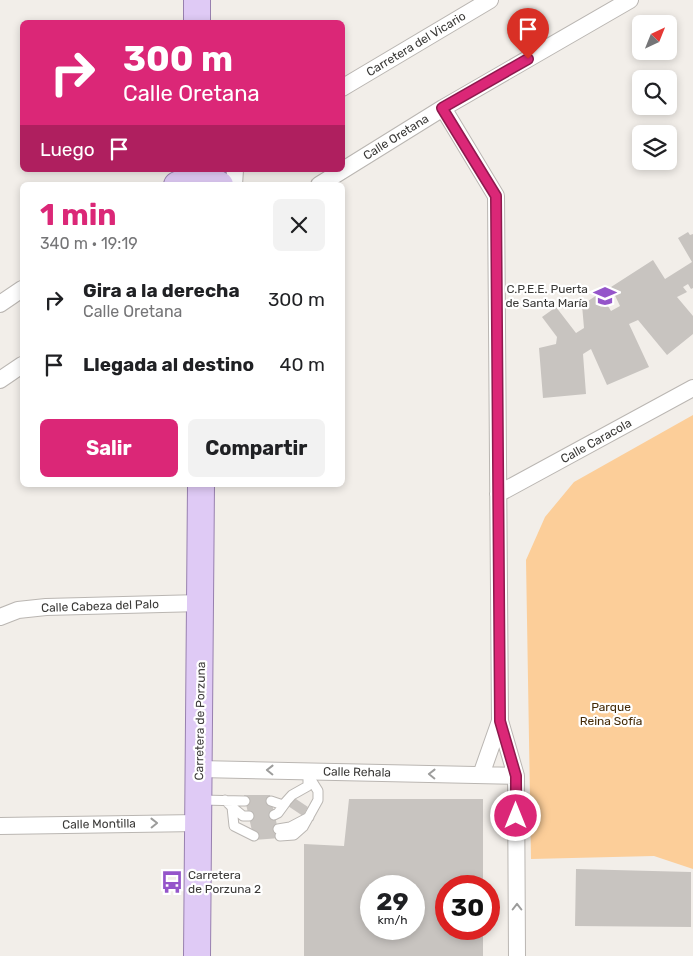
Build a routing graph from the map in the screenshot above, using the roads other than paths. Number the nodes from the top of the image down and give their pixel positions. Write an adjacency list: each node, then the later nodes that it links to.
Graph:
1 (197, 0): 4 (main road)
2 (490, 0): 5 (street, Carretera del Vicario)
3 (630, 0): 6 (street, Calle Oretana)
4 (197, 20)
5 (345, 86)
6 (442, 108): 7 (street, Calle Oretana); 18 (street)
7 (345, 169)
8 (340, 172): 11 (street, Calle Oretana)
9 (210, 177): 10 (main road)
10 (186, 182)
11 (324, 182)
12 (20, 291): 13 (street)
13 (0, 304)
14 (20, 366): 15 (street)
15 (0, 380)
16 (693, 388): 18 (street, Calle Caracola)
17 (201, 487): 19 (main road, Carretera de Porzuna)
18 (498, 494): 21 (street)
19 (201, 603): 20 (street, Calle Cabeza del Palo); 22 (main road, Carretera de Porzuna)
20 (0, 617)
21 (500, 721): 24 (street); 25 (street)
22 (199, 768): 23 (street, Calle Rehala, one-way to 22); 30 (main road, Carretera de Porzuna)
23 (307, 773): 24 (street, Calle Rehala, one-way to 23); 28 (lane); 34 (lane)
24 (481, 775): 25 (street, Calle Rehala)
25 (516, 776): 37 (street, one-way to 25)
26 (245, 800): 29 (lane)
27 (271, 801): 28 (lane)
28 (286, 802): 31 (lane)
29 (228, 804): 30 (lane); 32 (lane); 35 (lane)
30 (198, 812): 33 (street, Calle Montilla, one-way to 30); 36 (main road, Carretera de Porzuna)
31 (274, 815)
32 (249, 816)
33 (0, 826)
34 (279, 832)
35 (250, 833)
36 (197, 956)
37 (517, 956)

